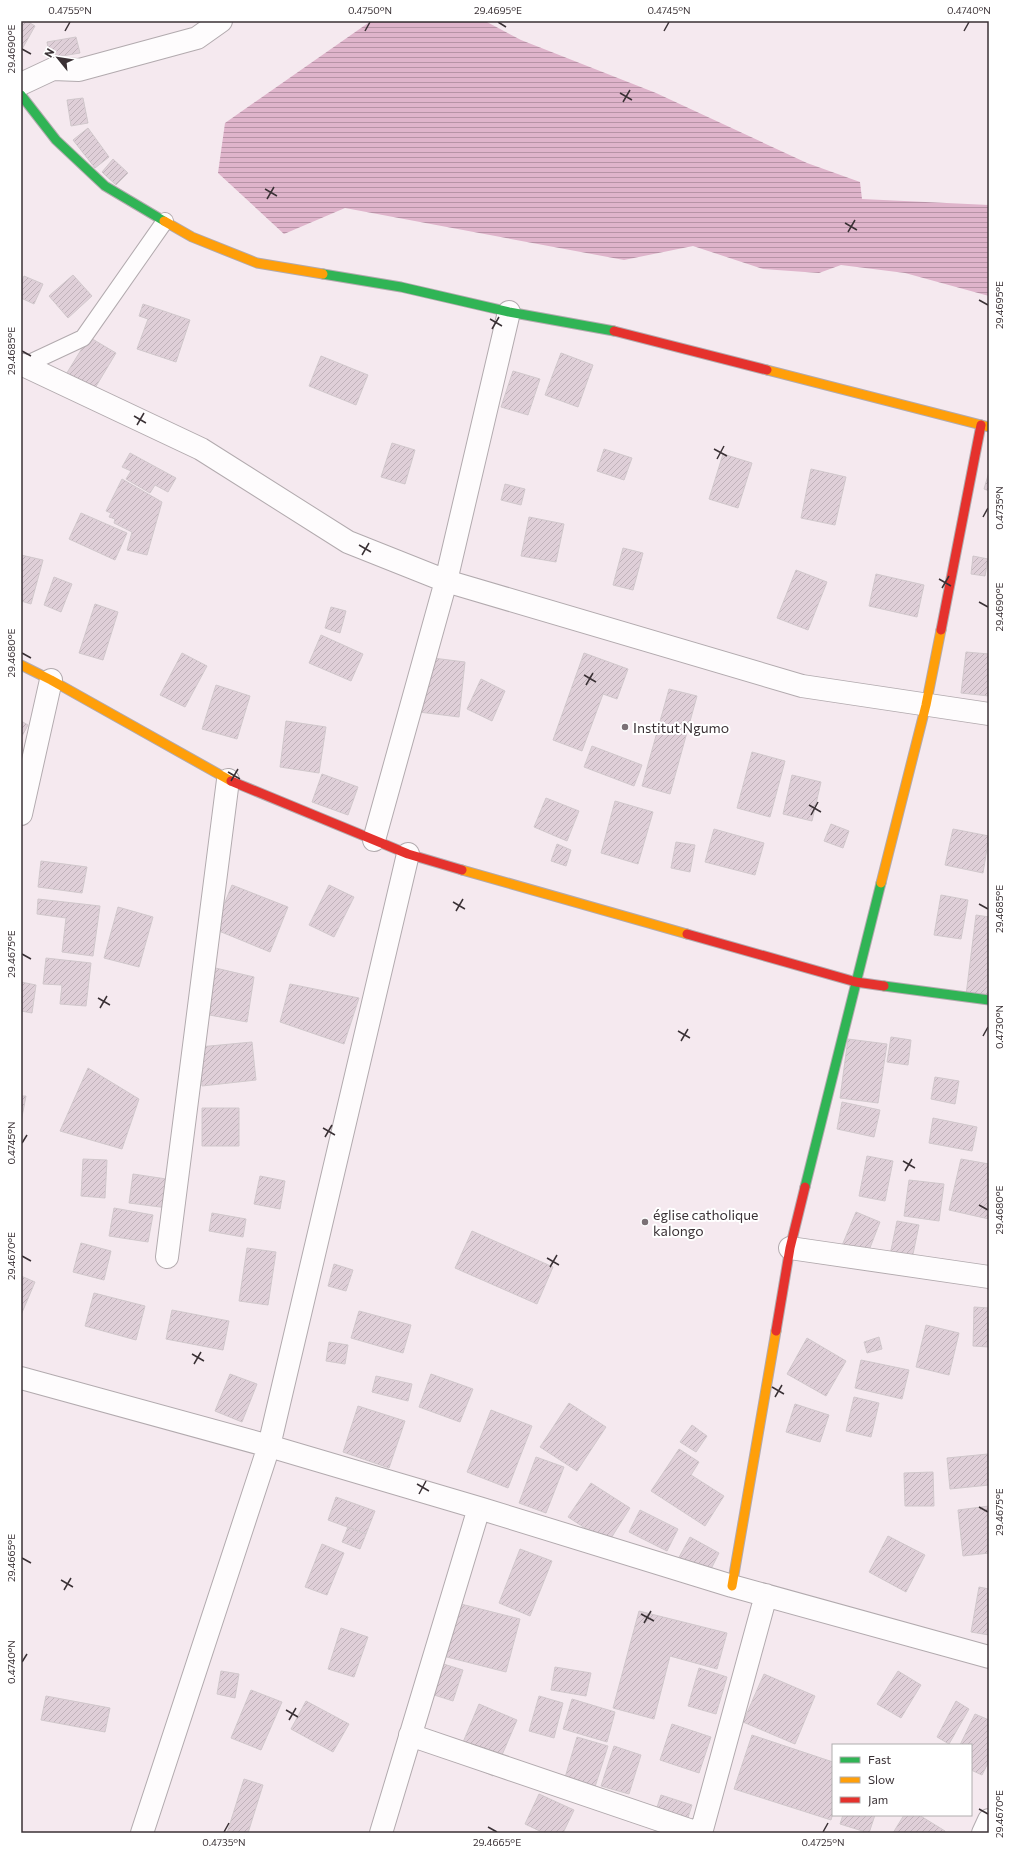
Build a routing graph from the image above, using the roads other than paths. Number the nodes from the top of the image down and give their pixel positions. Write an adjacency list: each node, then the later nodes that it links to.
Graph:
1 (221, 21): 2 (street)
2 (21, 84)
3 (21, 95): 4 (street)
4 (165, 221): 5 (street); 6 (lane)
5 (508, 312): 7 (street); 8 (street)
6 (22, 366): 8 (street)
7 (985, 426): 11 (street)
8 (446, 582): 11 (street); 15 (street)
9 (21, 665): 10 (street)
10 (51, 680): 13 (street); 14 (street)
11 (926, 705): 12 (street); 17 (street)
12 (989, 714)
13 (228, 780): 15 (street); 20 (street)
14 (21, 814)
15 (374, 840): 16 (street)
16 (408, 854): 17 (street); 23 (street)
17 (856, 982): 18 (street); 19 (street)
18 (989, 1000)
19 (790, 1248): 21 (street); 25 (street)
20 (167, 1256)
21 (989, 1277)
22 (21, 1378): 23 (street)
23 (268, 1446): 24 (street); 30 (street)
24 (479, 1508): 25 (street); 28 (street)
25 (732, 1586): 26 (street)
26 (766, 1595): 27 (street); 32 (street)
27 (989, 1657)
28 (410, 1736): 31 (street); 32 (street)
29 (989, 1820): 33 (street)
30 (142, 1833)
31 (381, 1833)
32 (700, 1833)
33 (983, 1833)

